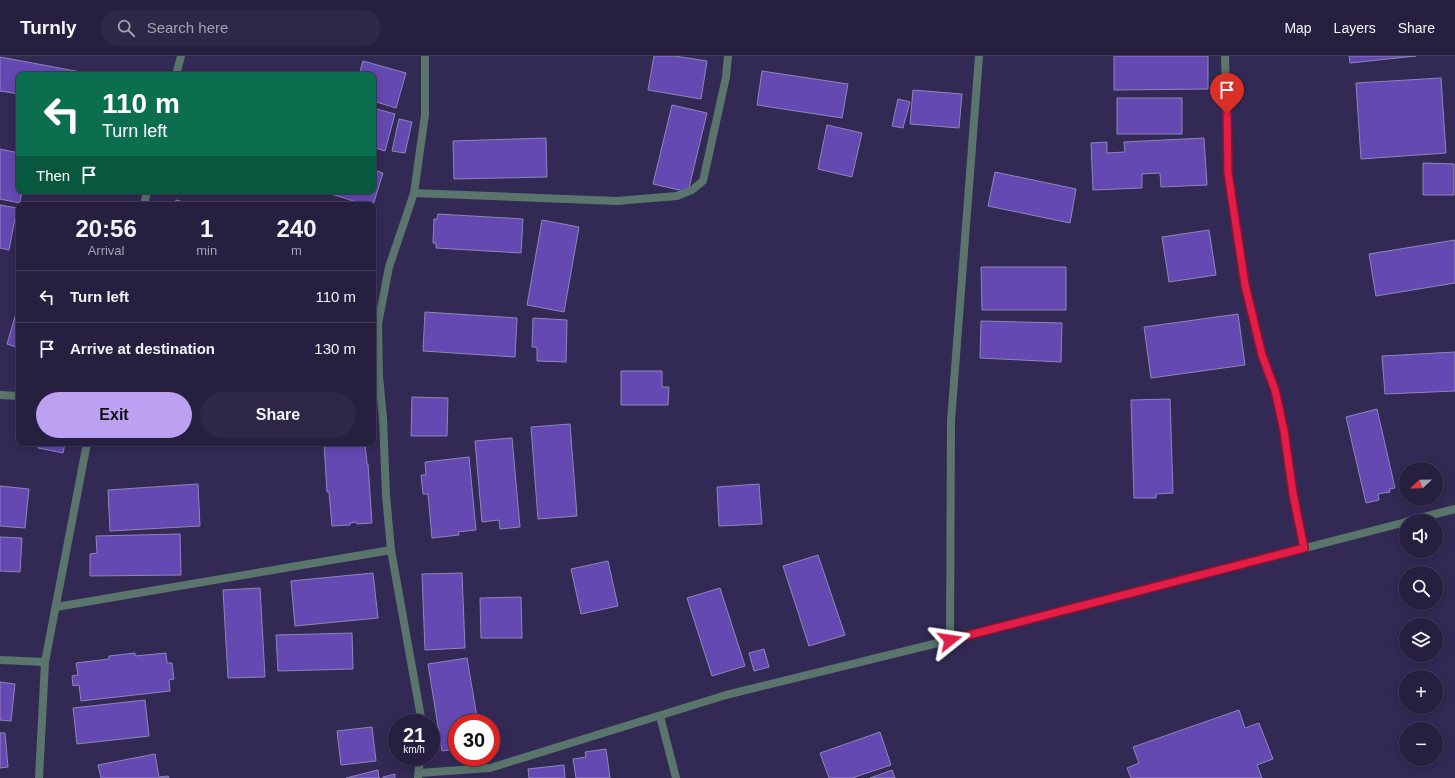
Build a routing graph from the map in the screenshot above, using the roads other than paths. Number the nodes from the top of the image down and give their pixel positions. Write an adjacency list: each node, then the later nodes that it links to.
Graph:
1 (181, 56): 6 (street)
2 (426, 56): 7 (street)
3 (728, 56): 7 (street)
4 (979, 56): 17 (street)
5 (1225, 56): 14 (street)
6 (177, 72)
7 (414, 193): 15 (street)
8 (0, 394): 9 (street)
9 (16, 396)
10 (86, 446): 16 (street)
11 (1455, 509): 12 (street)
12 (1435, 514)
13 (1399, 523): 14 (street)
14 (1304, 548): 17 (street)
15 (391, 550): 16 (street); 20 (street)
16 (56, 606): 19 (street)
17 (950, 640): 21 (street)
18 (0, 660): 19 (street)
19 (45, 662): 24 (street)
20 (420, 714)
21 (660, 716): 23 (street); 25 (street)
22 (419, 766): 23 (street)
23 (418, 776)
24 (38, 778)
25 (676, 778)

